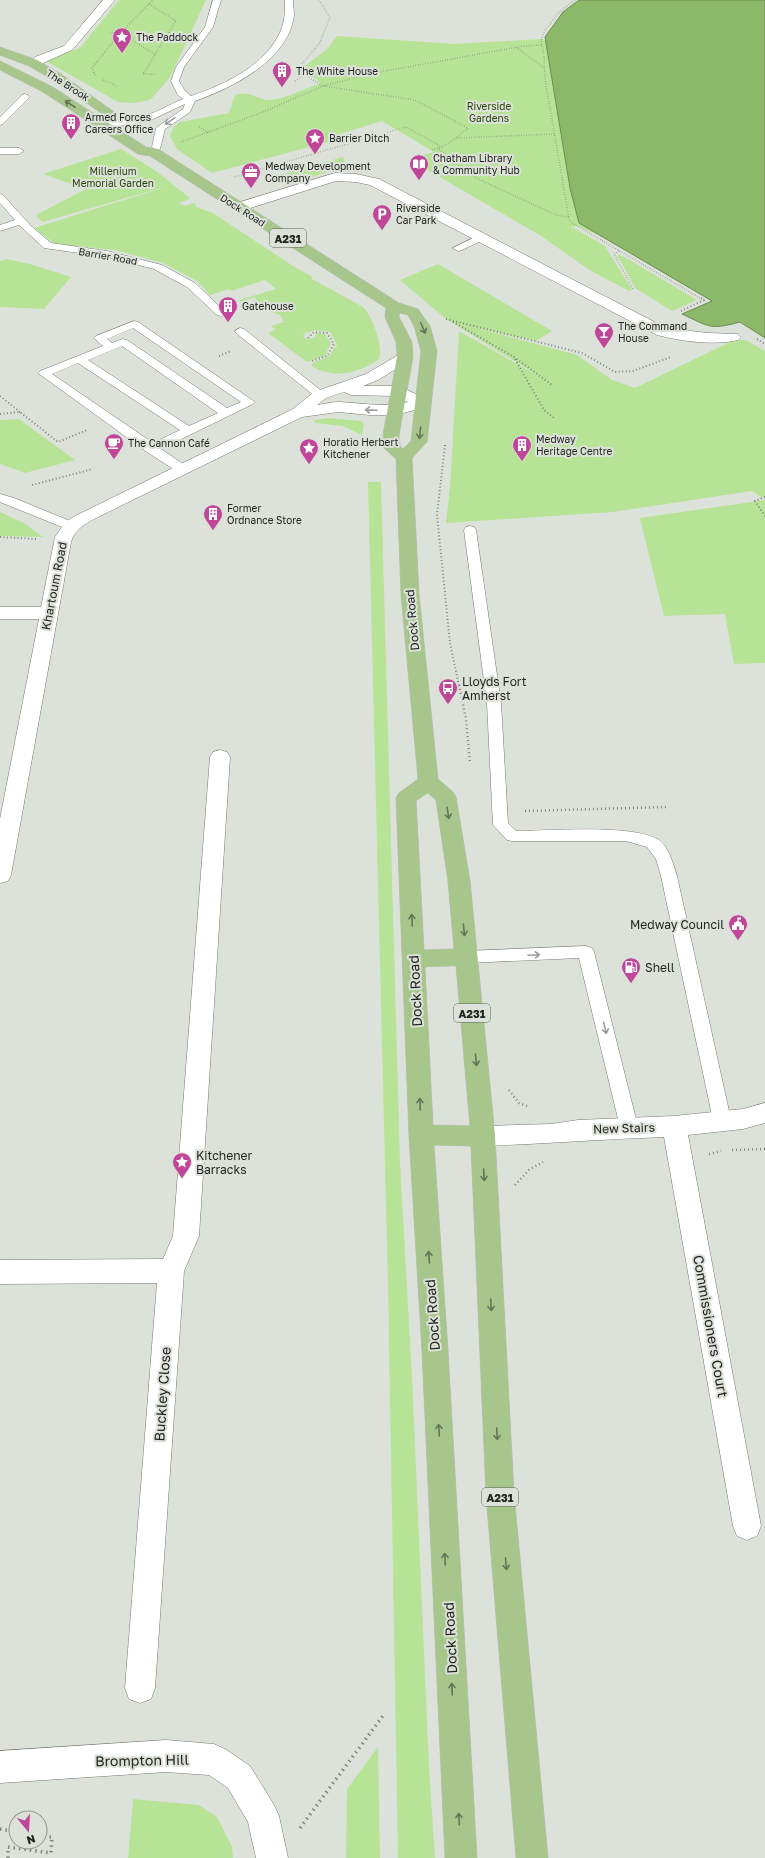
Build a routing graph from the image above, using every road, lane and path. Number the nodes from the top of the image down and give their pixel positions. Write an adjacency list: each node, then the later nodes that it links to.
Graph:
1 (109, 0): 12 (street)
2 (153, 0): 7 (path)
3 (217, 0): 22 (lane)
4 (289, 0): 22 (lane)
5 (319, 0): 15 (path)
6 (575, 0): 9 (path)
7 (149, 4): 8 (path); 8 (path)
8 (120, 33): 16 (path)
9 (543, 45): 10 (path); 14 (path)
10 (516, 47): 14 (path); 20 (path)
11 (1, 52): 26 (main road, The Brook / A231)
12 (39, 60)
13 (0, 65): 28 (main road, The Brook / A231, one-way to 13)
14 (545, 68): 29 (path)
15 (305, 75): 18 (path); 20 (path)
16 (97, 77)
17 (100, 79): 19 (path)
18 (295, 81)
19 (117, 86)
20 (323, 86): 30 (path); 32 (path)
21 (25, 97): 27 (lane)
22 (191, 100): 23 (lane); 31 (lane, one-way to 31)
23 (168, 108): 24 (lane); 26 (lane)
24 (145, 109)
25 (133, 112): 26 (lane)
26 (120, 119): 28 (lane); 31 (main road, The Brook / A231)
27 (0, 122)
28 (103, 125): 31 (main road, The Brook / A231)
29 (555, 134): 30 (path); 41 (path)
30 (456, 138): 34 (path)
31 (150, 143): 40 (main road, Dock Road / A231)
32 (178, 144)
33 (437, 148): 34 (path); 35 (path); 41 (path)
34 (442, 148): 38 (path)
35 (432, 150)
36 (0, 151): 37 (lane)
37 (19, 151)
38 (228, 179)
39 (0, 198): 42 (lane, Barrier Road)
40 (239, 207): 44 (street); 48 (main road, Dock Road / A231)
41 (569, 217): 46 (path)
42 (24, 225): 43 (lane); 50 (lane, Barrier Road)
43 (0, 228)
44 (479, 238): 45 (lane); 53 (street)
45 (458, 248)
46 (619, 251): 47 (path); 49 (path)
47 (636, 291)
48 (394, 306): 58 (main road); 67 (main road, Dock Road / A231, one-way to 67)
49 (680, 312)
50 (221, 313)
51 (446, 319): 53 (path)
52 (441, 320): 59 (path)
53 (672, 334): 55 (street)
54 (244, 335): 61 (lane); 62 (path)
55 (733, 337)
56 (308, 338): 61 (path)
57 (110, 347): 60 (lane); 62 (lane); 71 (lane)
58 (405, 357): 64 (main road); 65 (street, Khartoum Road)
59 (514, 357): 63 (path); 73 (path)
60 (79, 359): 74 (lane); 75 (lane)
61 (278, 362): 65 (lane)
62 (194, 365): 71 (lane)
63 (552, 385)
64 (398, 391): 65 (street, Khartoum Road); 67 (street, Khartoum Road); 68 (main road)
65 (320, 395): 70 (street, Khartoum Road)
66 (0, 396): 69 (path)
67 (423, 403): 68 (street, Khartoum Road); 77 (main road, Dock Road / A231, one-way to 77)
68 (396, 410): 70 (street, Khartoum Road, one-way to 70); 77 (main road)
69 (20, 412): 72 (path); 74 (path)
70 (299, 412): 79 (street, Khartoum Road)
71 (226, 413): 75 (lane)
72 (0, 414)
73 (554, 418)
74 (110, 420): 76 (lane)
75 (189, 431): 76 (lane)
76 (151, 449): 79 (lane)
77 (404, 457): 90 (main road, Dock Road)
78 (93, 469): 80 (path)
79 (182, 469): 85 (street, Khartoum Road)
80 (29, 486)
81 (765, 497): 83 (path)
82 (0, 498): 85 (lane)
83 (765, 516)
84 (470, 530): 92 (lane)
85 (67, 534): 86 (path); 87 (street, Khartoum Road)
86 (0, 537)
87 (49, 613): 88 (street); 93 (street, Khartoum Road)
88 (0, 614)
89 (220, 758): 106 (street, Buckley Close)
90 (428, 782): 94 (main road, A231, one-way to 94); 95 (main road, Dock Road, one-way to 90)
91 (666, 807): 92 (path)
92 (501, 812): 99 (lane)
93 (0, 875)
94 (467, 957): 95 (main road); 101 (lane, one-way to 101); 103 (main road, A231, one-way to 103)
95 (413, 959): 102 (main road, Dock Road, one-way to 95)
96 (508, 1088): 97 (path)
97 (534, 1108)
98 (765, 1113): 99 (street, New Stairs)
99 (722, 1120): 100 (street, New Stairs)
100 (674, 1126): 101 (street, New Stairs); 108 (street, Commissioners Court)
101 (629, 1128): 103 (street, New Stairs)
102 (421, 1135): 103 (main road); 116 (main road, Dock Road, one-way to 102)
103 (483, 1136): 117 (main road, A231, one-way to 117)
104 (544, 1161): 105 (path)
105 (520, 1179)
106 (171, 1271): 107 (street); 109 (street, Buckley Close)
107 (0, 1272)
108 (747, 1526)
109 (140, 1688)
110 (385, 1713): 112 (path)
111 (0, 1767): 115 (street, Brompton Hill)
112 (296, 1833)
113 (48, 1837): 114 (path)
114 (30, 1850)
115 (272, 1858)
116 (461, 1858)
117 (532, 1858)

